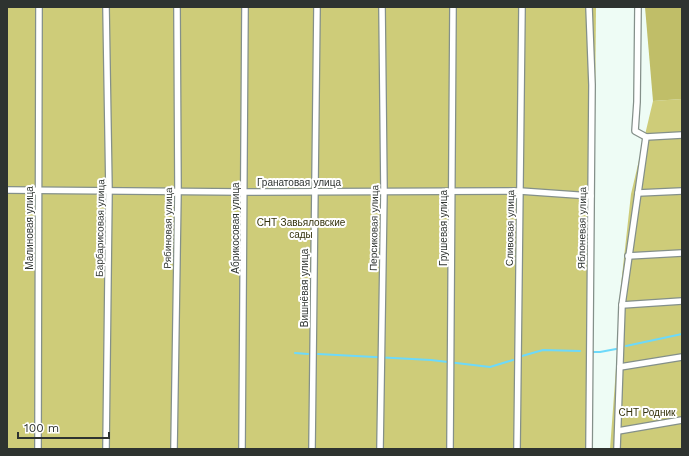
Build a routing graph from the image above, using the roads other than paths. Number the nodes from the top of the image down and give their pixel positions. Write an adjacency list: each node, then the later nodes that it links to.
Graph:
1 (39, 7): 14 (street, Малиновая улица)
2 (106, 7): 15 (street, Барбарисовая улица)
3 (177, 7): 16 (street, Рябиновая улица)
4 (245, 7): 22 (street, Абрикосовая улица)
5 (317, 7): 17 (street, Вишнёвая улица)
6 (382, 7): 18 (street, Персиковая улица)
7 (453, 7): 19 (street, Грушевая улица)
8 (589, 7): 24 (street, Яблоневая улица)
9 (638, 7): 12 (street)
10 (522, 8): 20 (street, Сливовая улица)
11 (682, 135): 12 (street)
12 (646, 137): 23 (street)
13 (7, 190): 14 (street, Гранатовая улица)
14 (38, 190): 15 (street, Гранатовая улица); 33 (street, Малиновая улица)
15 (110, 191): 16 (street, Гранатовая улица); 34 (street, Барбарисовая улица)
16 (178, 191): 22 (street, Гранатовая улица); 35 (street, Рябиновая улица)
17 (314, 191): 18 (street, Гранатовая улица); 22 (street, Гранатовая улица); 37 (street, Вишнёвая улица)
18 (384, 191): 19 (street, Гранатовая улица); 38 (street, Персиковая улица)
19 (452, 191): 20 (street, Гранатовая улица); 39 (street, Грушевая улица)
20 (520, 191): 24 (street, Гранатовая улица); 40 (street, Сливовая улица)
21 (682, 191): 23 (street)
22 (244, 192): 36 (street, Абрикосовая улица)
23 (638, 193): 26 (street)
24 (591, 196): 41 (street, Яблоневая улица)
25 (682, 253): 26 (street)
26 (628, 256): 28 (street)
27 (682, 301): 28 (street)
28 (622, 305): 30 (street)
29 (682, 357): 30 (street)
30 (620, 367): 32 (street)
31 (682, 420): 32 (street)
32 (618, 431): 42 (street)
33 (38, 449)
34 (106, 449)
35 (174, 449)
36 (242, 449)
37 (312, 449)
38 (380, 449)
39 (450, 449)
40 (517, 449)
41 (589, 449)
42 (617, 449)

